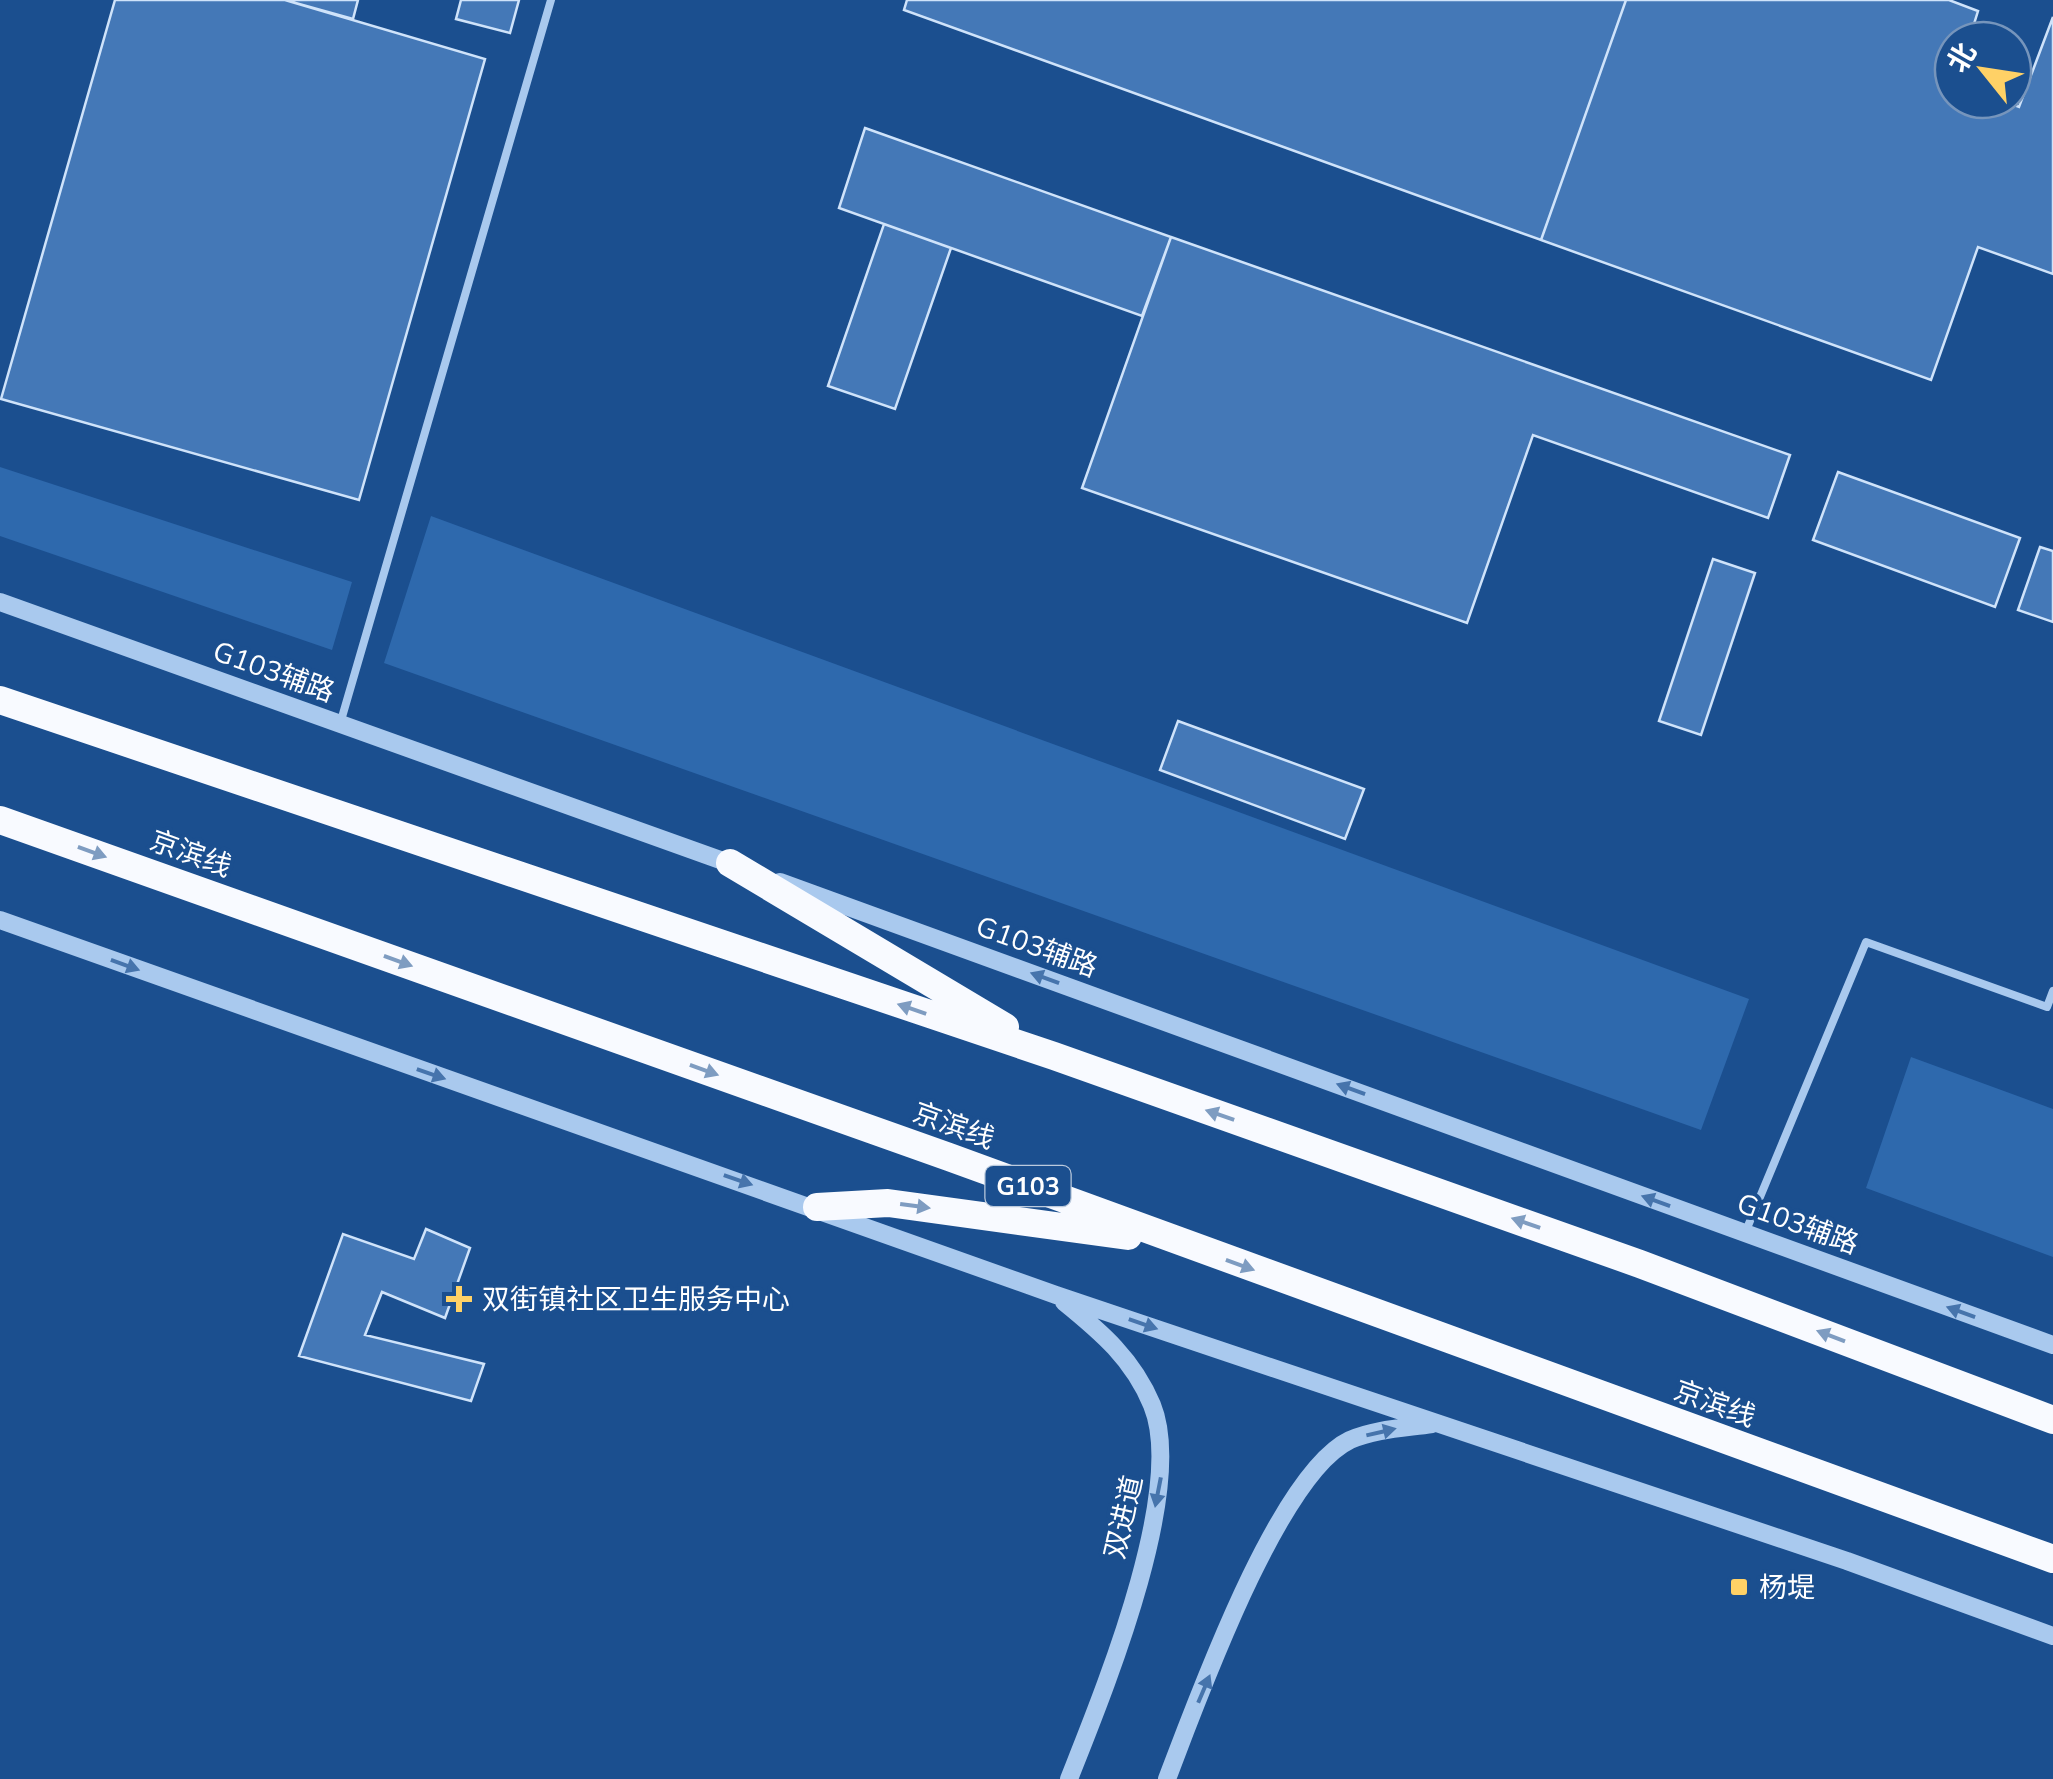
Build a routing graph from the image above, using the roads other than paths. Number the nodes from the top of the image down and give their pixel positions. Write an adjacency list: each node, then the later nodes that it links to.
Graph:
1 (551, 0): 4 (lane)
2 (0, 602): 4 (street, G103辅路)
3 (0, 700): 9 (highway, one-way to 3)
4 (340, 724): 6 (street, G103辅路)
5 (0, 820): 12 (highway, 京滨线 / G103, one-way to 12)
6 (730, 863): 9 (highway); 11 (street, G103辅路, one-way to 6)
7 (0, 920): 10 (street, one-way to 10)
8 (2053, 991): 11 (lane)
9 (1054, 1056): 15 (highway, one-way to 9)
10 (818, 1207): 12 (highway, one-way to 12); 13 (street)
11 (1745, 1233): 14 (street, G103辅路, one-way to 11)
12 (1179, 1244): 17 (highway, 京滨线 / G103, one-way to 17)
13 (1056, 1295): 16 (street, one-way to 16); 19 (street, 双进道, one-way to 19)
14 (2053, 1345)
15 (2053, 1420)
16 (1438, 1423): 18 (street); 20 (street, one-way to 16)
17 (2053, 1560)
18 (2053, 1636)
19 (1069, 1779)
20 (1167, 1779)

